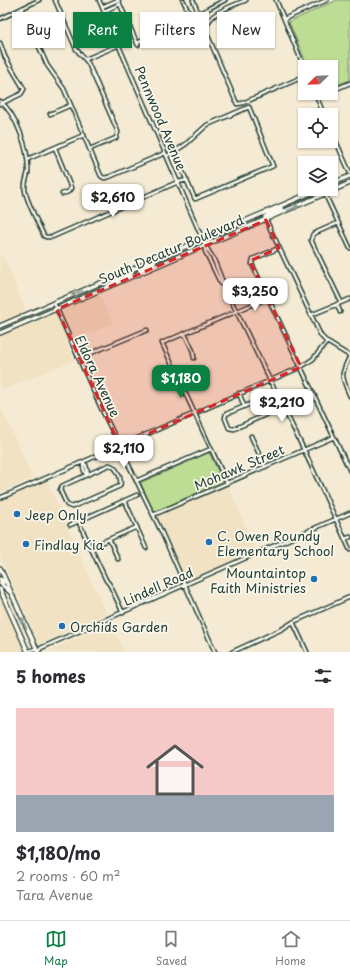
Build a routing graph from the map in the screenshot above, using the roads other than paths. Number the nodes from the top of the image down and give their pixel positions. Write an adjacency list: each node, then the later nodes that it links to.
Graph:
1 (39, 0): 13 (street)
2 (55, 0): 20 (street)
3 (118, 0): 11 (street); 12 (street)
4 (183, 0): 11 (street)
5 (193, 0): 6 (street)
6 (226, 0)
7 (246, 0): 22 (street)
8 (276, 0): 16 (street)
9 (327, 0): 16 (street)
10 (99, 1): 12 (street, Pennwood Avenue)
11 (120, 4): 14 (street)
12 (102, 7): 14 (street, Pennwood Avenue)
13 (22, 8): 15 (street); 26 (street)
14 (104, 11)
15 (0, 19)
16 (284, 19): 21 (street)
17 (0, 44): 25 (street)
18 (111, 48): 20 (street)
19 (119, 48): 33 (street, Pennwood Avenue)
20 (86, 59): 31 (street)
21 (301, 60)
22 (298, 79)
23 (350, 83): 24 (street)
24 (338, 88)
25 (1, 103): 34 (street)
26 (71, 105): 27 (street); 28 (street)
27 (50, 114)
28 (84, 135): 30 (street); 31 (street)
29 (338, 146): 35 (street)
30 (54, 148): 34 (street); 41 (street)
31 (90, 149): 33 (street)
32 (174, 152): 33 (street); 36 (street); 36 (street)
33 (166, 154): 38 (street, Pennwood Avenue)
34 (28, 160): 38 (street)
35 (350, 174): 37 (main road)
36 (186, 179): 38 (street)
37 (338, 180)
38 (178, 182): 48 (street, Pennwood Avenue)
39 (350, 183): 40 (main road, South Decatur Boulevard)
40 (338, 188)
41 (62, 194)
42 (304, 196): 45 (main road, South Decatur Boulevard)
43 (320, 196): 46 (main road, South Decatur Boulevard, one-way to 43)
44 (326, 196): 47 (street)
45 (281, 206): 46 (main road); 48 (main road, South Decatur Boulevard)
46 (266, 220): 48 (main road, South Decatur Boulevard); 49 (street)
47 (338, 223): 50 (street); 57 (street)
48 (204, 242): 51 (main road, South Decatur Boulevard); 53 (main road, South Decatur Boulevard); 61 (street, Pennwood Avenue)
49 (279, 248): 55 (street); 63 (street)
50 (350, 248)
51 (156, 259): 52 (main road, South Decatur Boulevard); 53 (main road)
52 (133, 269): 54 (main road); 58 (main road, South Decatur Boulevard, one-way to 58)
53 (139, 274): 54 (main road, South Decatur Boulevard)
54 (107, 287): 60 (main road, South Decatur Boulevard)
55 (268, 298): 61 (street); 74 (street)
56 (350, 299): 57 (street)
57 (341, 302): 59 (street)
58 (54, 304): 60 (street, Eldora Avenue); 64 (main road, South Decatur Boulevard)
59 (337, 304): 62 (street); 63 (street)
60 (56, 309): 65 (main road, South Decatur Boulevard); 72 (street, Eldora Avenue)
61 (236, 311): 69 (street); 75 (street, Pennwood Avenue)
62 (340, 312)
63 (311, 315): 70 (street)
64 (18, 319): 65 (main road); 66 (main road, South Decatur Boulevard)
65 (21, 324): 68 (main road, South Decatur Boulevard)
66 (0, 326)
67 (147, 330): 72 (street)
68 (0, 333)
69 (185, 334): 73 (street); 79 (street)
70 (327, 342): 71 (street); 74 (street)
71 (350, 356): 77 (street)
72 (79, 358): 82 (street, Eldora Avenue)
73 (194, 358)
74 (301, 367): 75 (street); 81 (street)
75 (270, 380): 76 (street); 84 (street, Pennwood Avenue)
76 (239, 394): 78 (street); 79 (street)
77 (350, 396)
78 (244, 406): 78 (street)
79 (195, 413): 82 (street); 83 (street)
80 (251, 436): 86 (street)
81 (334, 437): 84 (street, Mohawk Street); 87 (street)
82 (120, 446): 85 (street); 89 (street, Eldora Avenue)
83 (211, 449): 89 (street); 90 (street)
84 (304, 450): 86 (street, Mohawk Street); 96 (street, Pennwood Avenue)
85 (83, 462): 88 (street); 92 (street)
86 (265, 467): 90 (street, Mohawk Street)
87 (350, 471)
88 (88, 475): 88 (street)
89 (136, 481): 95 (street, Eldora Avenue)
90 (227, 483): 95 (street, Mohawk Street)
91 (136, 495): 93 (street)
92 (0, 498)
93 (125, 501): 97 (street); 99 (street)
94 (350, 513): 96 (street, Lindell Road)
95 (153, 515): 111 (street, Eldora Avenue)
96 (336, 520): 102 (street, Pennwood Avenue); 111 (street, Lindell Road)
97 (80, 521): 98 (street); 103 (street)
98 (70, 524)
99 (137, 527): 101 (street); 104 (street)
100 (350, 537): 102 (street)
101 (109, 539): 103 (street); 106 (street)
102 (345, 539): 105 (street, Pennwood Avenue)
103 (91, 547): 115 (street)
104 (146, 548)
105 (350, 550)
106 (118, 559)
107 (0, 568): 109 (main road)
108 (0, 578): 109 (main road)
109 (6, 581): 113 (main road)
110 (0, 583): 113 (main road)
111 (185, 585): 115 (street, Lindell Road); 119 (street, Eldora Avenue)
112 (0, 589): 118 (main road)
113 (11, 593): 117 (main road, one-way to 113)
114 (350, 597): 116 (street)
115 (123, 612): 117 (street, Lindell Road)
116 (293, 622): 120 (street); 121 (street)
117 (37, 651): 118 (street, Lindell Road)
118 (28, 652)
119 (215, 652)
120 (232, 652)
121 (307, 652)

